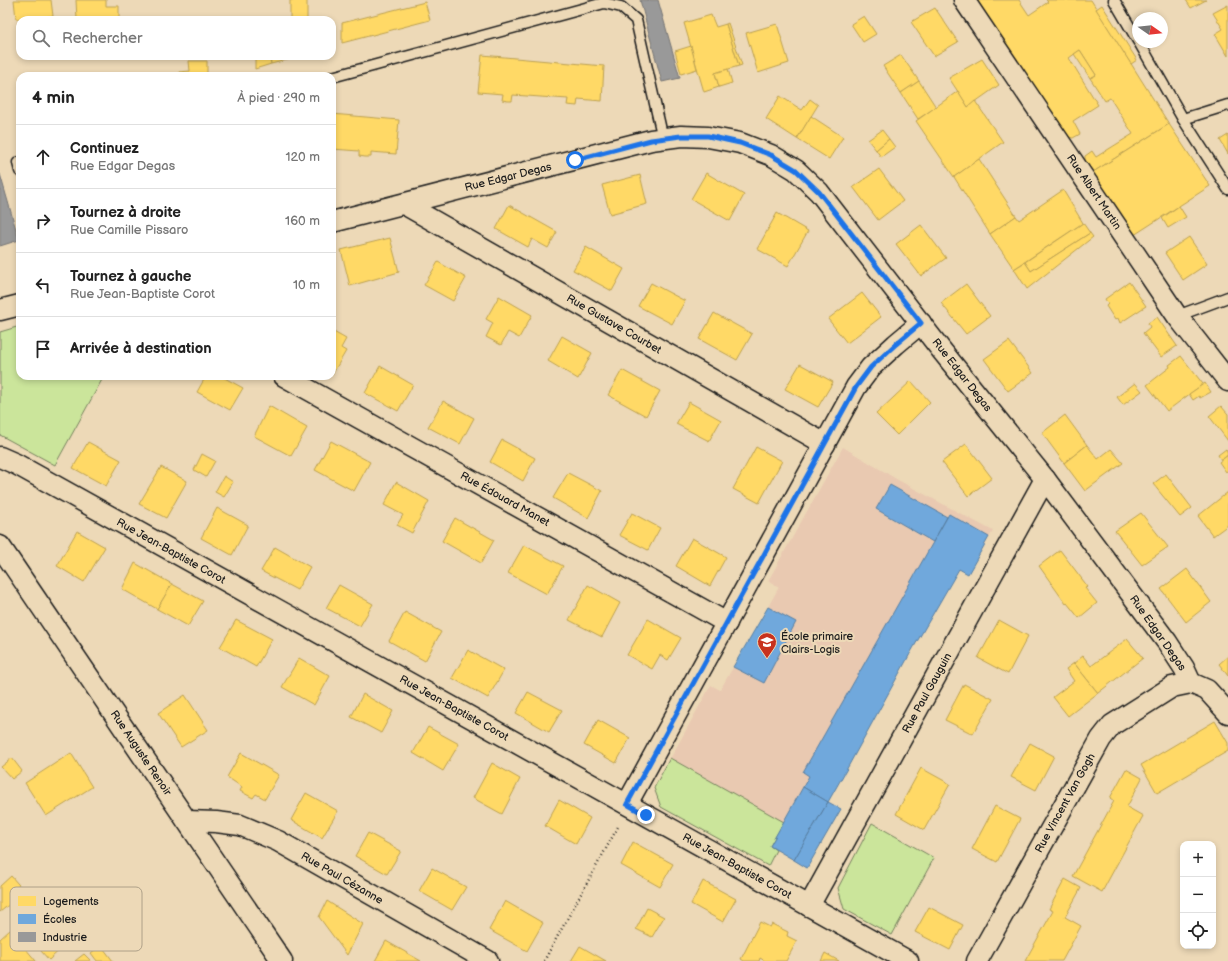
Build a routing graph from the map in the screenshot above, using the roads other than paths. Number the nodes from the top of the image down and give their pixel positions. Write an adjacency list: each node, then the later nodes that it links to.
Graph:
1 (964, 0): 15 (street, Rue Albert Martin)
2 (1114, 0): 3 (lane)
3 (1132, 31)
4 (1142, 48): 7 (lane)
5 (336, 76): 8 (lane)
6 (1228, 105): 7 (lane)
7 (1183, 119): 9 (lane)
8 (663, 139): 10 (street, Rue Edgar Degas); 16 (street, Rue Edgar Degas)
9 (1228, 189)
10 (404, 204): 11 (street, Rue Edgar Degas); 19 (street, Rue Gustave Courbet)
11 (336, 221)
12 (1228, 297): 15 (lane)
13 (16, 306): 14 (street)
14 (0, 310)
15 (1177, 316): 18 (street, Rue Albert Martin)
16 (921, 323): 19 (street); 21 (street, Rue Edgar Degas)
17 (291, 380): 23 (street, Rue Édouard Manet)
18 (1228, 381)
19 (825, 444): 23 (street)
20 (0, 457): 26 (street, Rue Jean-Baptiste Corot)
21 (1045, 479): 24 (street, Rue Edgar Degas); 28 (street, Rue Paul Gauguin)
22 (0, 546): 27 (street, Rue Auguste Renoir)
23 (727, 623): 26 (street)
24 (1191, 683): 25 (street, Rue Edgar Degas); 32 (street, Rue Vincent Van Gogh)
25 (1228, 713)
26 (627, 804): 28 (street, Rue Jean-Baptiste Corot)
27 (187, 822): 29 (street, Rue Auguste Renoir); 30 (street, Rue Paul Cézanne)
28 (809, 906): 31 (street, Rue Jean-Baptiste Corot)
29 (282, 961)
30 (488, 961)
31 (908, 961)
32 (977, 961)

